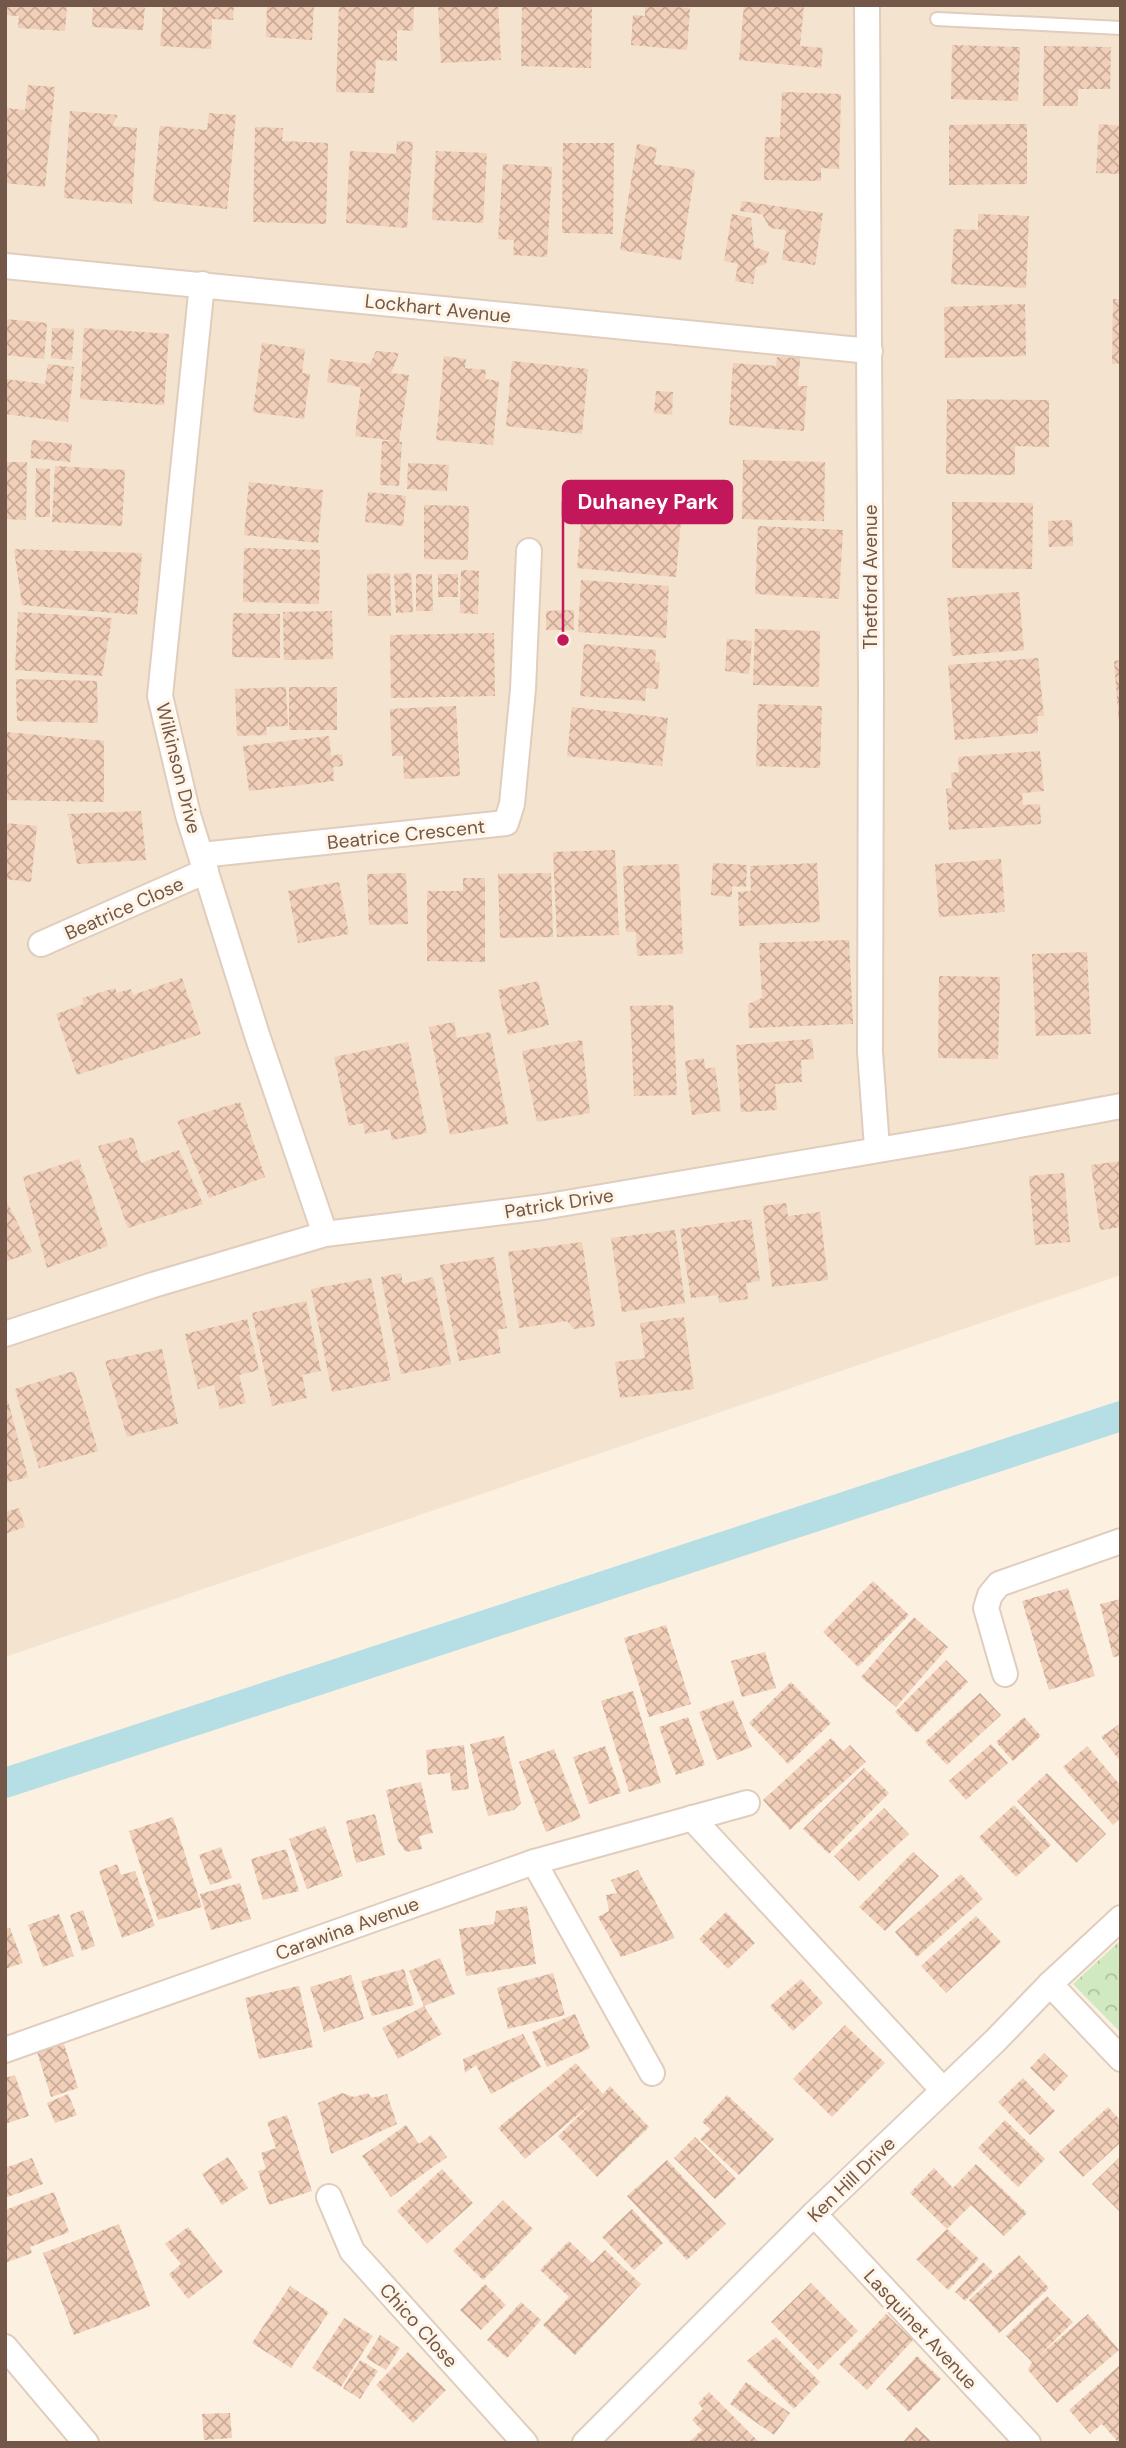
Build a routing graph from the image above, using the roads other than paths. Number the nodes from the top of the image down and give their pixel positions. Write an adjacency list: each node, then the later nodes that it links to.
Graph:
1 (867, 5): 6 (street, Thetford Avenue)
2 (936, 19): 3 (lane)
3 (1121, 27)
4 (5, 266): 5 (street, Lockhart Avenue)
5 (202, 284): 6 (street, Lockhart Avenue); 8 (street, Wilkinson Drive)
6 (870, 351): 11 (street, Thetford Avenue)
7 (529, 551): 8 (street, Beatrice Crescent)
8 (203, 863): 9 (street, Beatrice Close); 12 (street, Wilkinson Drive)
9 (41, 944)
10 (1121, 1106): 11 (street, Patrick Drive)
11 (877, 1148): 12 (street, Patrick Drive)
12 (325, 1234): 13 (street, Patrick Drive)
13 (5, 1334)
14 (1121, 1541): 15 (street)
15 (1005, 1674)
16 (747, 1803): 17 (street, Carawina Avenue)
17 (692, 1818): 18 (street, Carawina Avenue); 24 (street)
18 (534, 1861): 21 (street, Carawina Avenue); 23 (street)
19 (1121, 1918): 20 (street, Ken Hill Drive)
20 (1049, 1984): 22 (street); 24 (street, Ken Hill Drive)
21 (5, 2050)
22 (1121, 2059)
23 (652, 2073)
24 (943, 2090): 26 (street, Ken Hill Drive)
25 (329, 2197): 29 (street, Chico Close)
26 (814, 2214): 30 (street, Ken Hill Drive); 31 (street, Lasquinet Avenue)
27 (5, 2347): 28 (street)
28 (86, 2443)
29 (526, 2443)
30 (585, 2443)
31 (1028, 2443)

